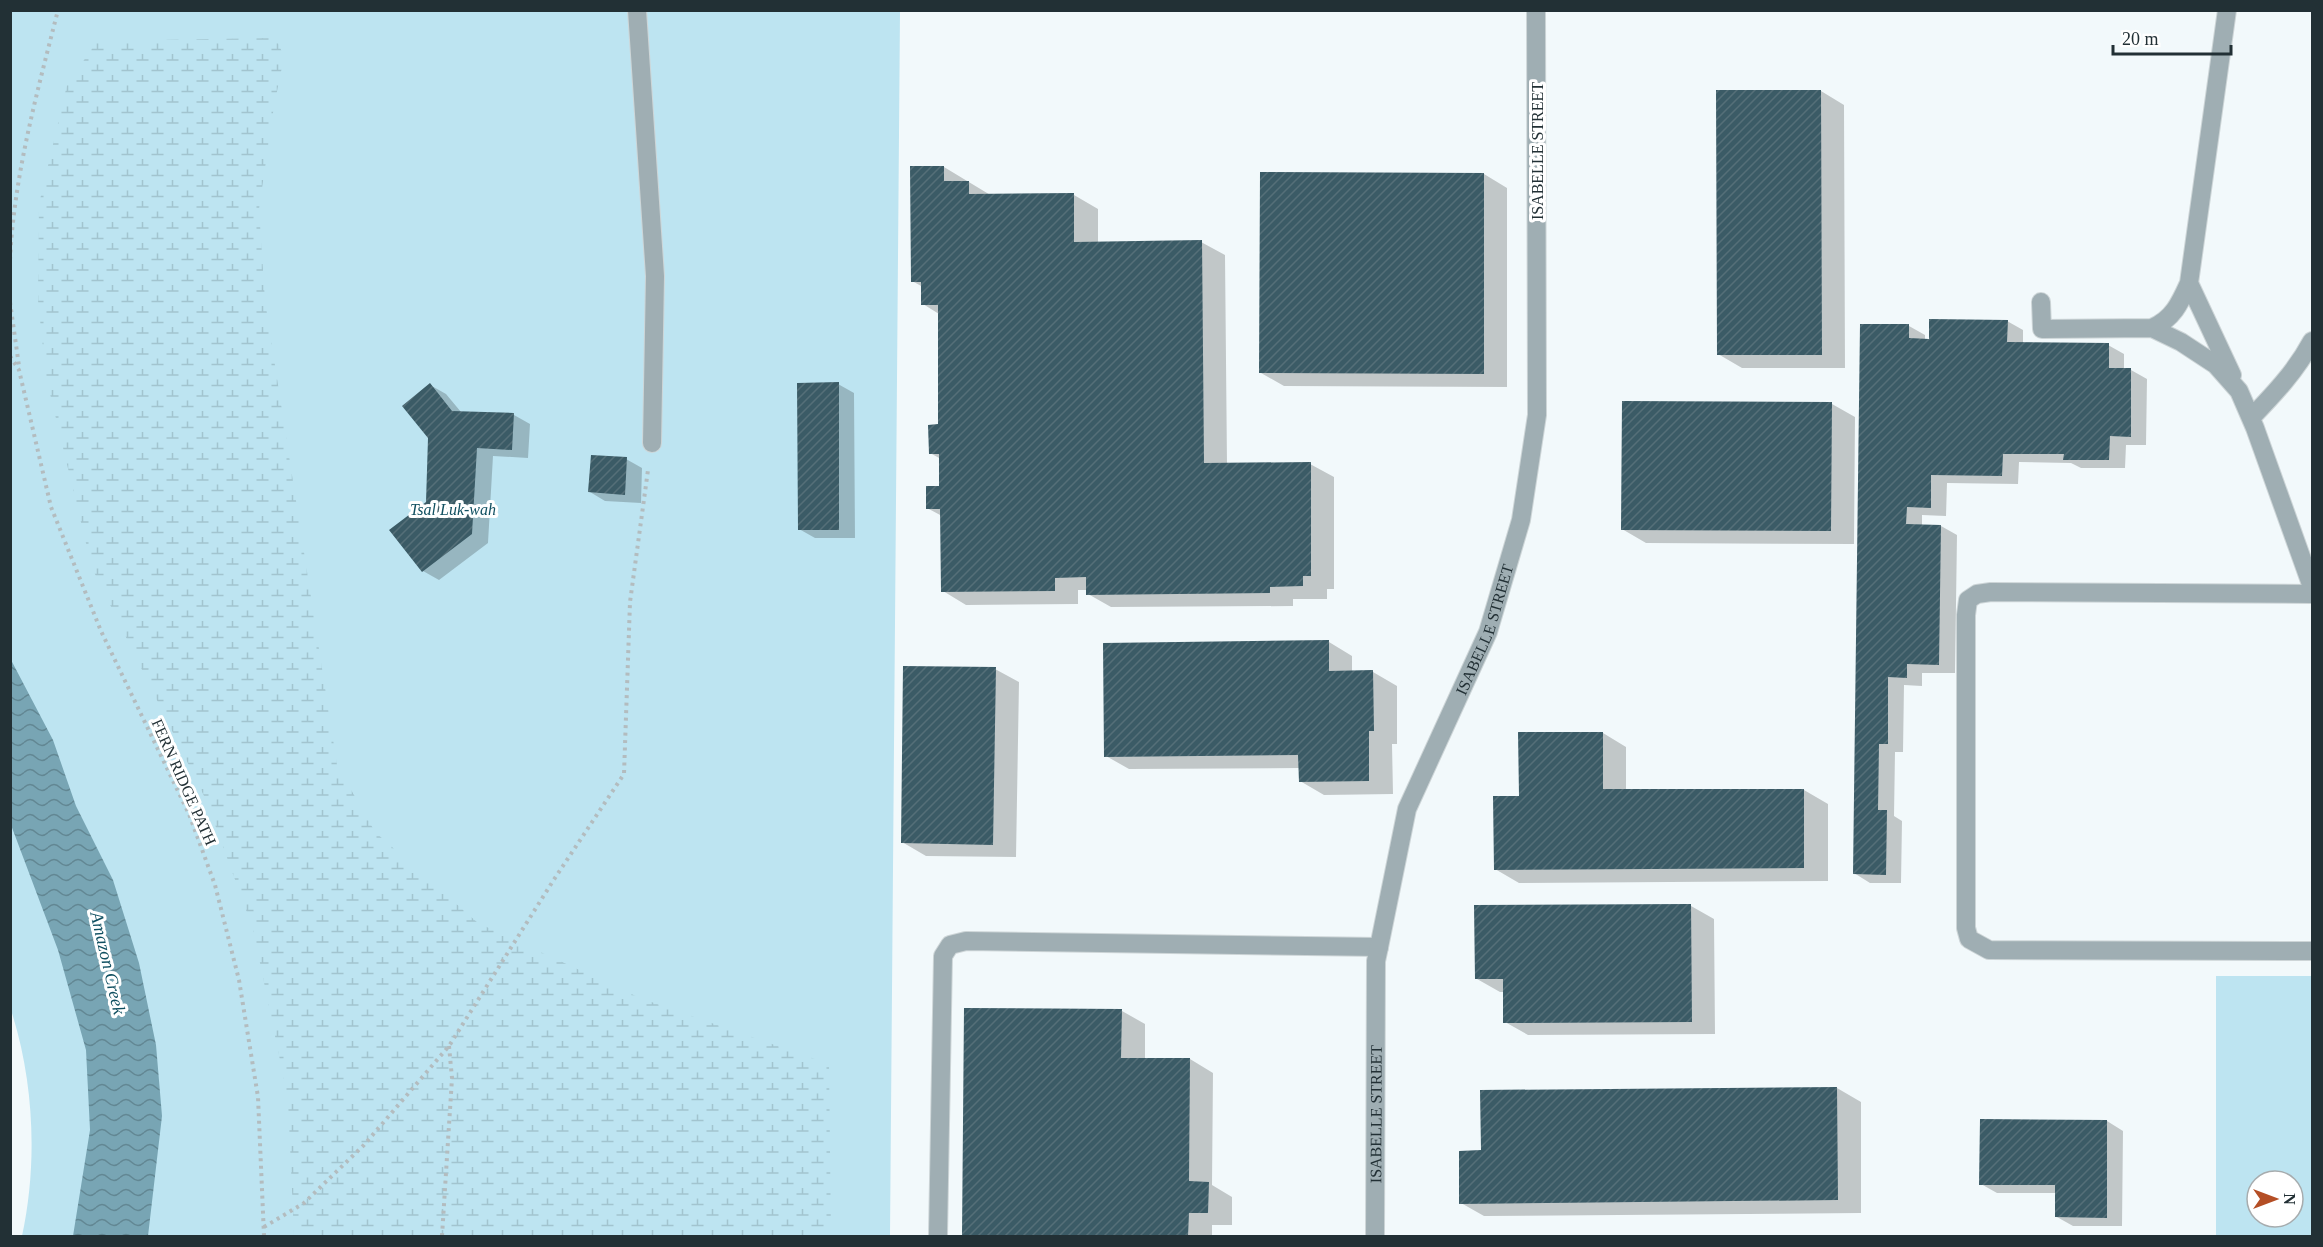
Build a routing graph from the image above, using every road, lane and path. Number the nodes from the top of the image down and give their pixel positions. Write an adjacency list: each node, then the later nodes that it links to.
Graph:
1 (58, 10): 5 (path)
2 (637, 10): 15 (street)
3 (1536, 10): 18 (street, ISABELLE STREET)
4 (2227, 10): 6 (street)
5 (10, 261)
6 (2189, 283): 9 (street); 13 (street)
7 (10, 302): 12 (path)
8 (2041, 302): 9 (street)
9 (2152, 328): 13 (street)
10 (2313, 341): 14 (street)
11 (10, 356): 12 (path, FERN RIDGE PATH)
12 (19, 370): 21 (path, FERN RIDGE PATH)
13 (2239, 391): 14 (street)
14 (2251, 418): 16 (street)
15 (652, 443): 20 (path)
16 (2313, 587)
17 (2313, 594): 19 (street)
18 (1379, 946): 24 (street); 25 (street, ISABELLE STREET)
19 (2313, 951)
20 (449, 1046): 21 (path); 23 (path)
21 (264, 1227): 22 (path, FERN RIDGE PATH)
22 (264, 1236)
23 (442, 1236)
24 (938, 1236)
25 (1376, 1236)

